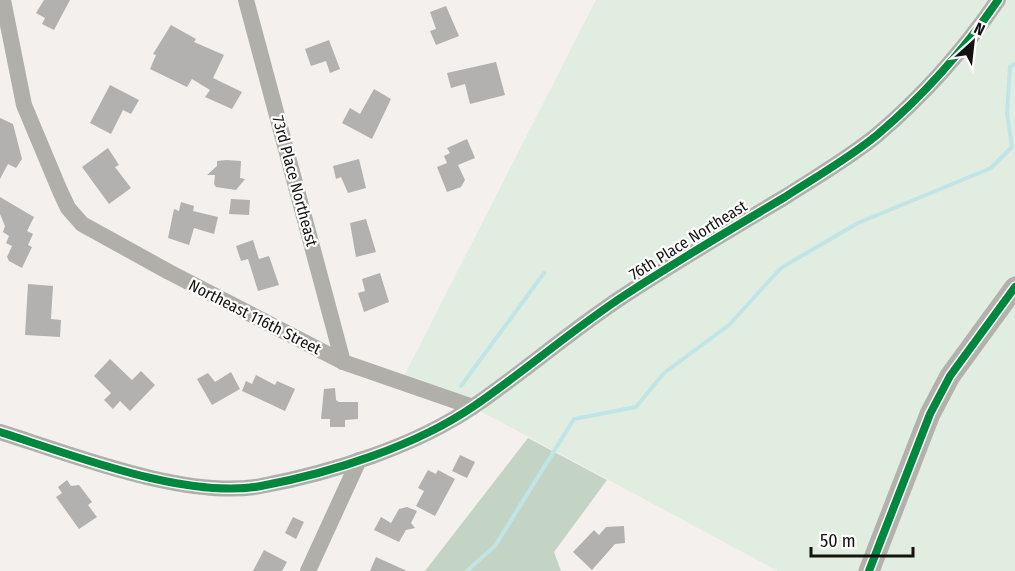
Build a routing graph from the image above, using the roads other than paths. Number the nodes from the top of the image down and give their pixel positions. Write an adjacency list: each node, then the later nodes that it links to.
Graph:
1 (3, 0): 5 (street, Northeast 116th Street)
2 (246, 0): 5 (street, 73rd Place Northeast)
3 (998, 0): 6 (street, 76th Place Northeast)
4 (1015, 287): 10 (main road)
5 (343, 362): 6 (street, Northeast 116th Street)
6 (473, 407): 8 (street, 76th Place Northeast)
7 (0, 432): 8 (street, 76th Place Northeast)
8 (359, 460): 9 (street)
9 (308, 571)
10 (869, 571)

